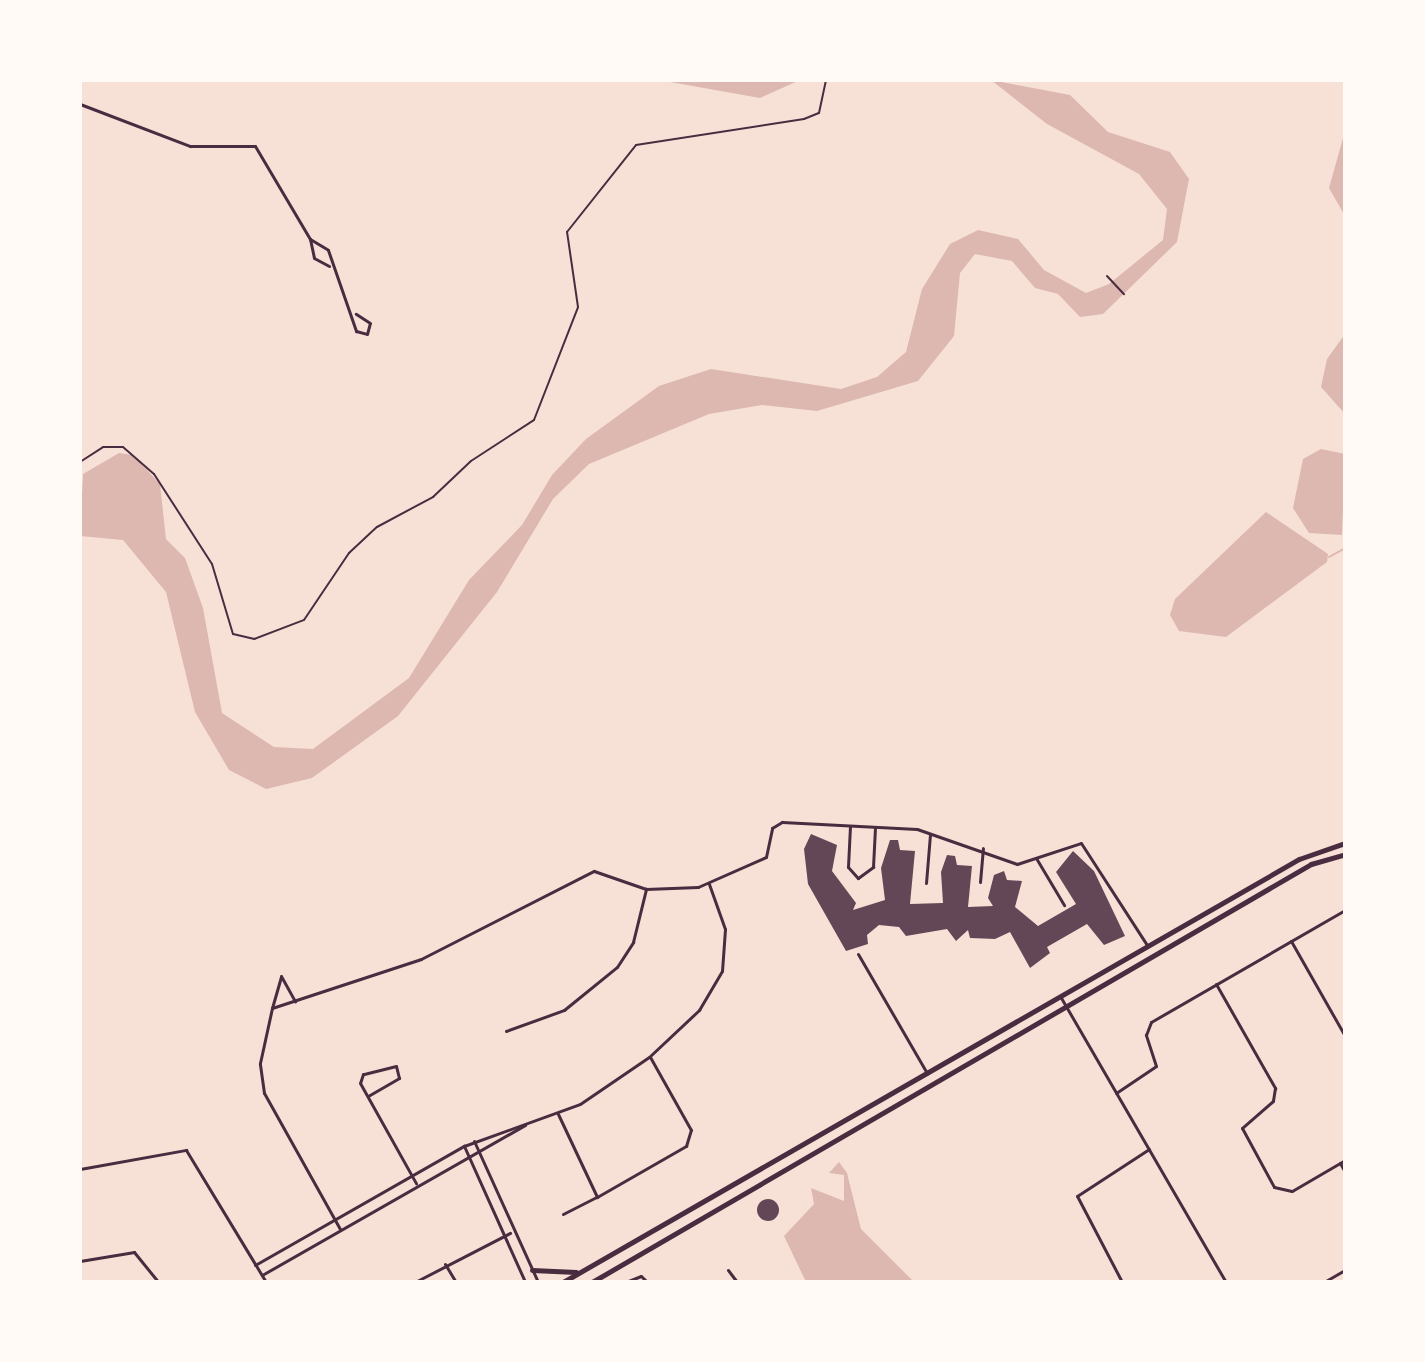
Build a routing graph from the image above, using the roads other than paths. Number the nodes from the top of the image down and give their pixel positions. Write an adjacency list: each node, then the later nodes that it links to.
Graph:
1 (80, 104): 2 (street)
2 (310, 239): 3 (street); 3 (street)
3 (329, 266): 4 (street)
4 (356, 314): 4 (street)
5 (850, 826): 6 (street); 6 (street); 14 (street)
6 (875, 827): 7 (street)
7 (930, 834): 9 (street); 13 (street)
8 (1345, 843): 19 (main road)
9 (983, 848): 11 (street); 12 (street)
10 (1345, 854): 24 (main road)
11 (1036, 858): 16 (street); 19 (street)
12 (980, 882)
13 (926, 883)
14 (709, 884): 15 (street); 28 (street)
15 (646, 889): 23 (street); 26 (street)
16 (1064, 905)
17 (1345, 910): 18 (street)
18 (1291, 941): 21 (street); 27 (street)
19 (1148, 946): 22 (main road)
20 (858, 954): 29 (street)
21 (1216, 984): 30 (street); 42 (street)
22 (1060, 996): 24 (street); 29 (main road)
23 (295, 1001): 25 (street); 25 (street)
24 (1066, 1006): 30 (street); 39 (main road)
25 (272, 1008): 49 (street)
26 (506, 1031)
27 (1345, 1036)
28 (649, 1057): 32 (street); 47 (street)
29 (927, 1073): 35 (main road)
30 (1116, 1093): 37 (street)
31 (368, 1096): 31 (street); 45 (street)
32 (558, 1114): 33 (street); 47 (street)
33 (525, 1125): 34 (street); 38 (street)
34 (474, 1141): 36 (street); 38 (street)
35 (804, 1144): 39 (street); 59 (main road)
36 (464, 1146): 40 (street); 45 (street)
37 (1149, 1149): 72 (street); 73 (street)
38 (478, 1152): 40 (street); 51 (street)
39 (810, 1154): 68 (main road)
40 (468, 1157): 46 (street); 52 (street)
41 (1345, 1160): 42 (street)
42 (1340, 1163): 44 (street)
43 (80, 1169): 55 (street)
44 (1345, 1172)
45 (411, 1175): 46 (street); 49 (street)
46 (417, 1185): 50 (street)
47 (597, 1197): 48 (street)
48 (563, 1214)
49 (335, 1219): 50 (street); 55 (street)
50 (340, 1229): 60 (street)
51 (510, 1233): 52 (street); 56 (street)
52 (499, 1237): 54 (street); 65 (street)
53 (80, 1261): 61 (street)
54 (445, 1264): 63 (street); 64 (street)
55 (255, 1265): 60 (street)
56 (532, 1270): 59 (main road); 66 (street)
57 (728, 1270): 71 (street)
58 (1345, 1270): 74 (street)
59 (581, 1272): 67 (main road)
60 (262, 1275): 62 (street)
61 (158, 1282)
62 (266, 1282)
63 (415, 1282)
64 (456, 1282)
65 (525, 1282)
66 (538, 1282)
67 (563, 1282)
68 (592, 1282)
69 (626, 1282): 70 (street)
70 (647, 1282)
71 (737, 1282)
72 (1122, 1282)
73 (1226, 1282)
74 (1325, 1282)

